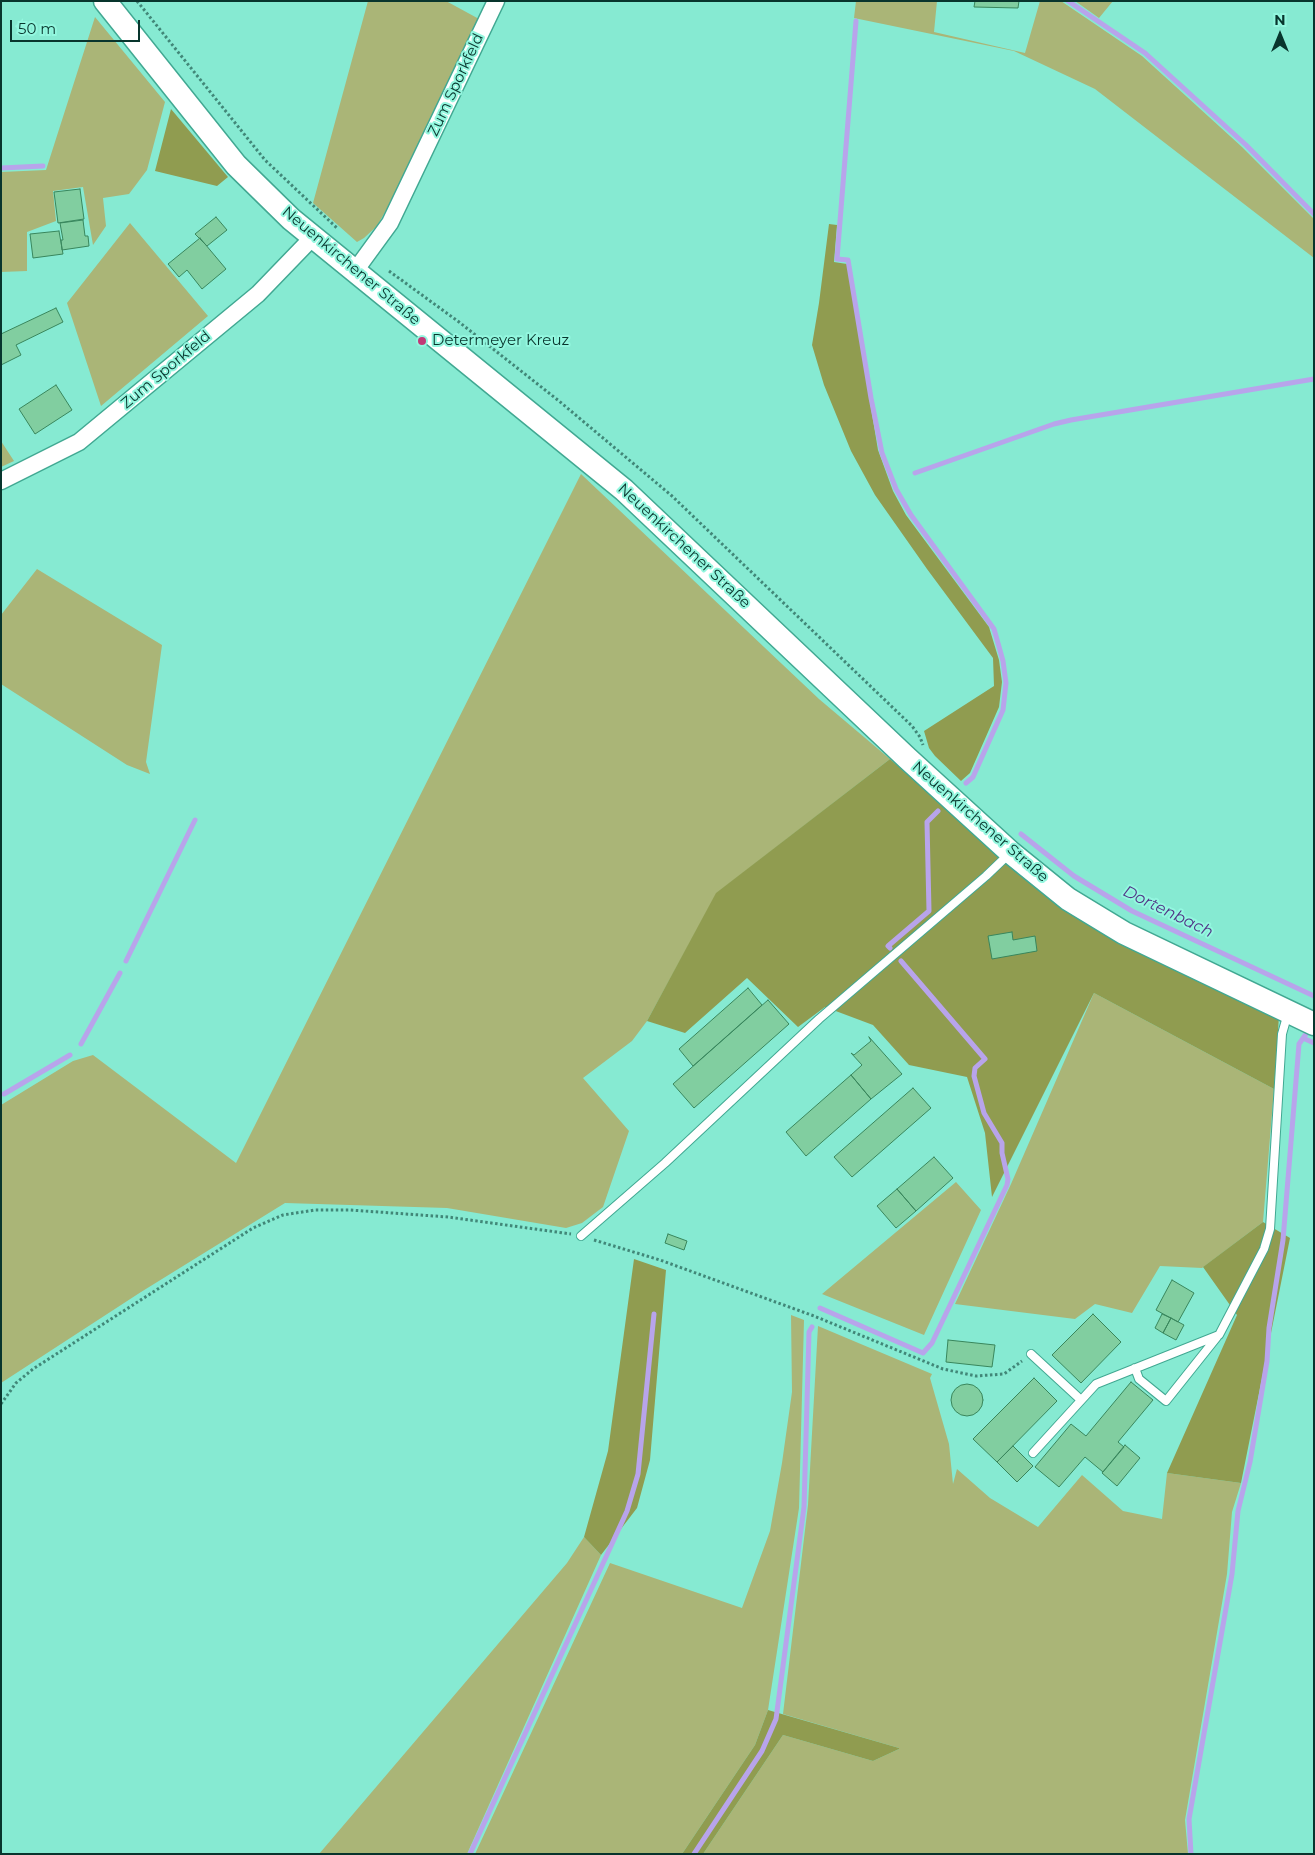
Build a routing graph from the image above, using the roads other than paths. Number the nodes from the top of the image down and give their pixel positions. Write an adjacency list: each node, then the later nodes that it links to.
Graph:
1 (105, 1): 3 (street, Neuenkirchener Straße)
2 (496, 1): 4 (street, Zum Sporkfeld)
3 (314, 237): 4 (street, Neuenkirchener Straße); 5 (street, Zum Sporkfeld)
4 (361, 263): 6 (street, Neuenkirchener Straße)
5 (1, 480)
6 (1010, 852): 7 (street, Neuenkirchener Straße); 9 (lane)
7 (1289, 1012): 8 (street, Neuenkirchener Straße); 10 (lane)
8 (1314, 1024)
9 (581, 1236)
10 (1218, 1335): 12 (lane); 12 (lane)
11 (1032, 1354): 13 (lane)
12 (1135, 1368): 13 (lane)
13 (1081, 1400): 14 (lane)
14 (1032, 1453)

